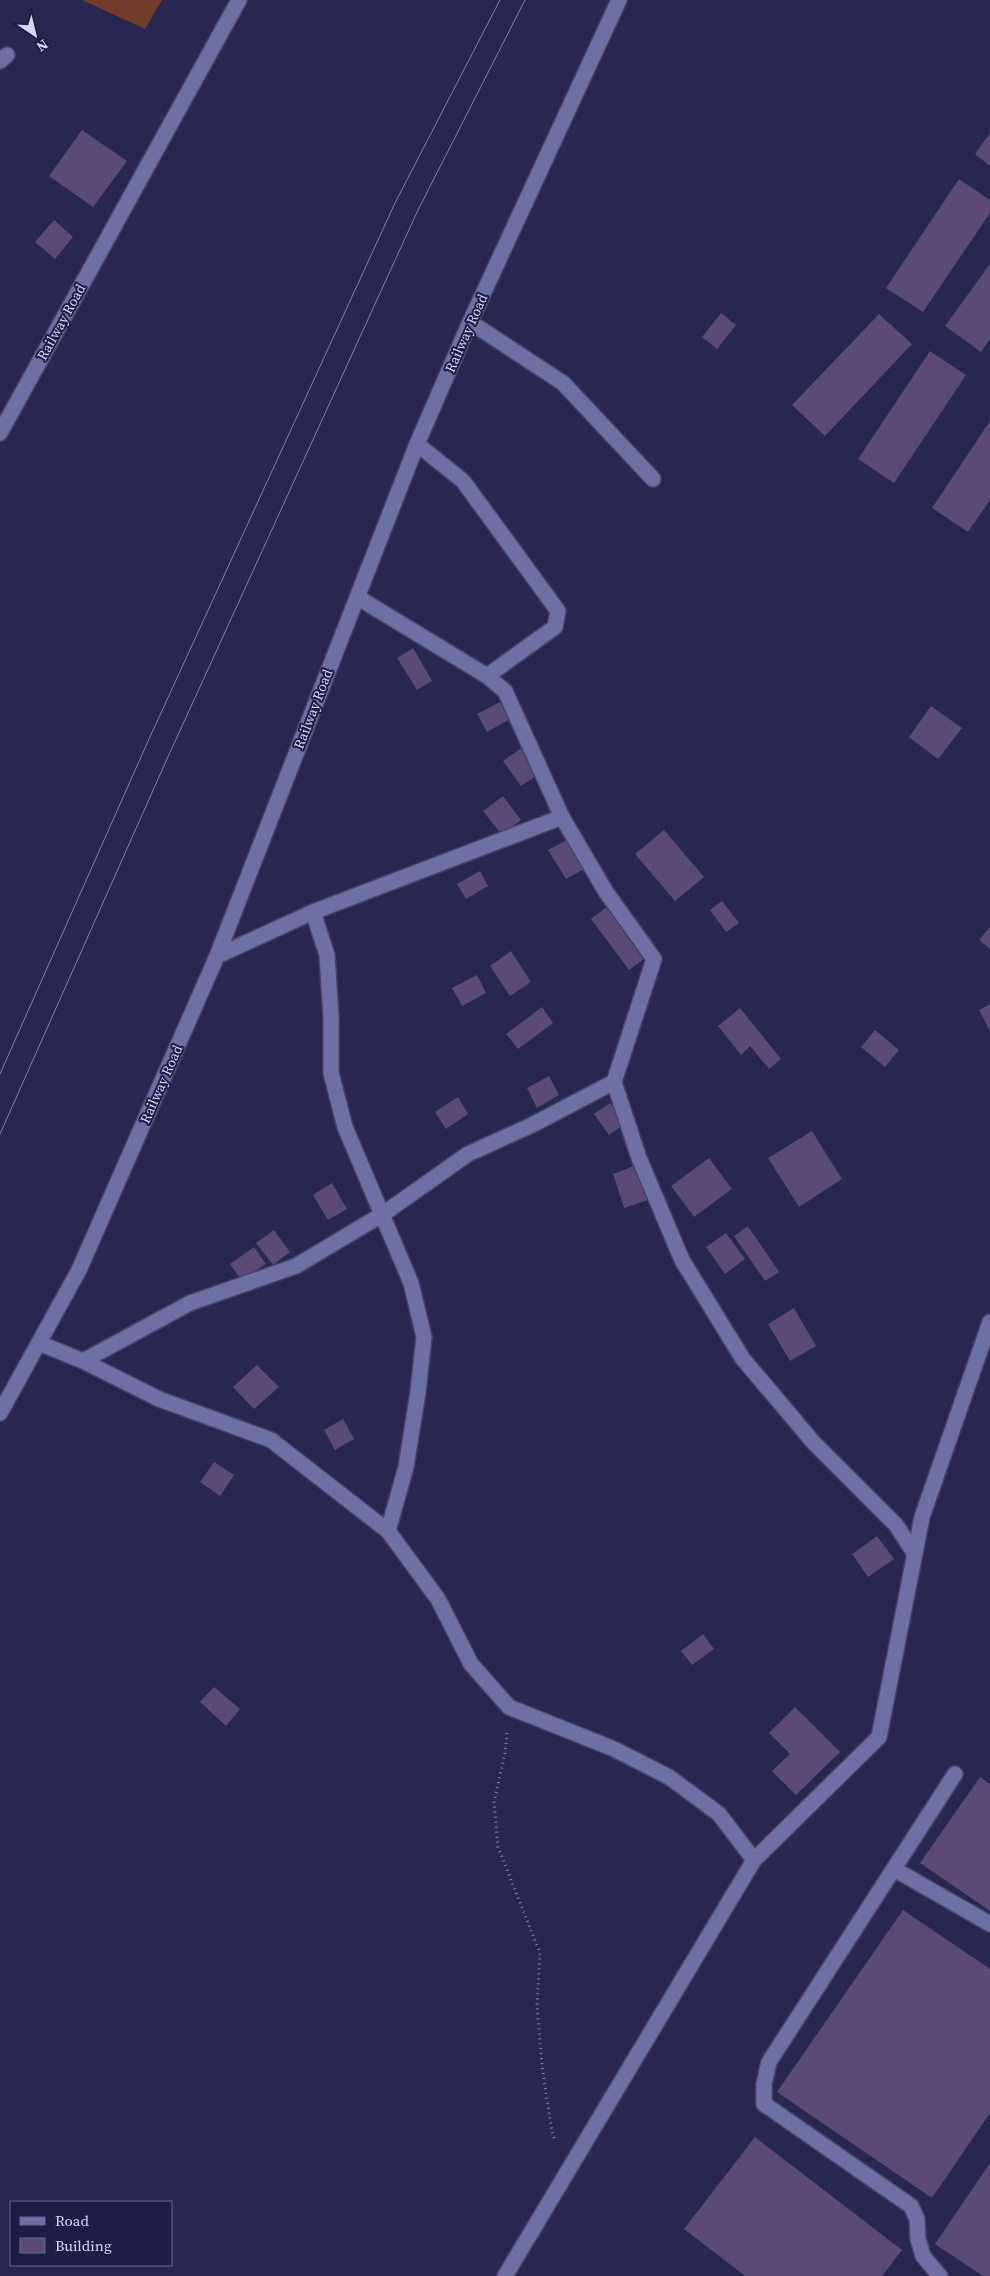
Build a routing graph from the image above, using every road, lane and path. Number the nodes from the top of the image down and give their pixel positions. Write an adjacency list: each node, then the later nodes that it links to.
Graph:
1 (239, 0): 4 (street, Railway Road)
2 (619, 0): 3 (street, Railway Road)
3 (470, 322): 5 (street, Railway Road); 6 (street)
4 (0, 433)
5 (417, 444): 7 (street, Railway Road); 8 (street)
6 (653, 479)
7 (357, 597): 8 (street); 11 (street, Railway Road)
8 (487, 676): 9 (street)
9 (562, 817): 10 (street); 12 (street)
10 (313, 912): 11 (street); 13 (street)
11 (217, 956): 15 (street, Railway Road)
12 (614, 1082): 13 (street); 19 (street)
13 (382, 1214): 16 (street); 18 (street)
14 (990, 1322): 19 (street)
15 (39, 1344): 16 (street); 17 (street, Railway Road)
16 (83, 1361): 18 (street)
17 (0, 1413)
18 (388, 1531): 20 (street)
19 (915, 1554): 22 (street)
20 (509, 1707): 22 (street); 25 (path)
21 (955, 1774): 23 (street)
22 (754, 1860): 25 (street)
23 (894, 1869): 24 (street); 27 (street)
24 (990, 1924)
25 (568, 2169): 26 (street)
26 (505, 2276)
27 (940, 2276)

